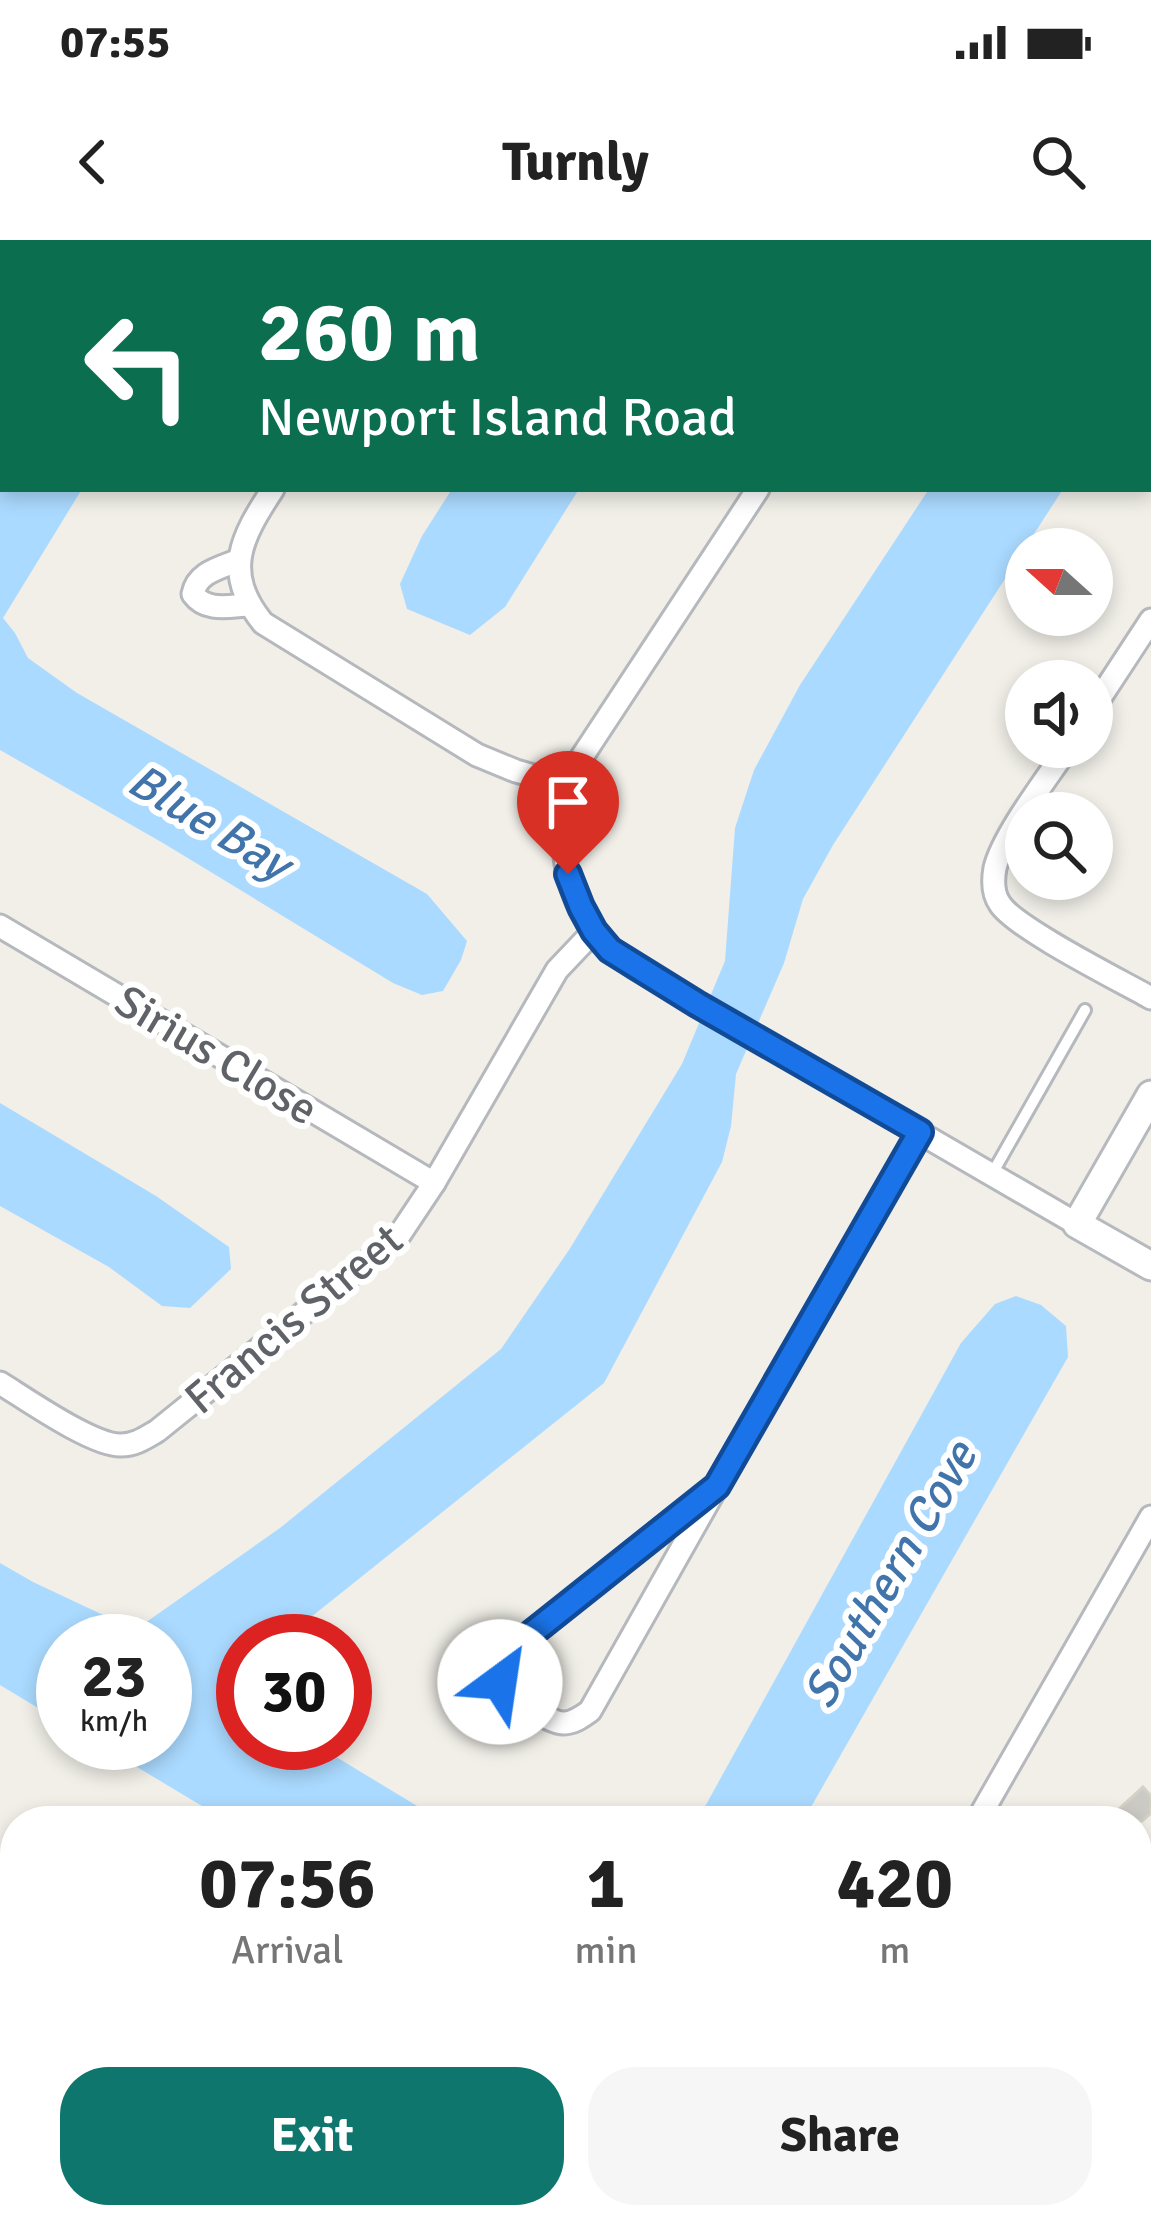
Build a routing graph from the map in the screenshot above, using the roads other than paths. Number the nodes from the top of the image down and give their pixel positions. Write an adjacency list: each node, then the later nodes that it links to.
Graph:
1 (271, 492): 3 (street)
2 (756, 492): 8 (street)
3 (238, 560): 4 (street); 4 (street)
4 (248, 605): 8 (street)
5 (1151, 620): 6 (street)
6 (1113, 678)
7 (1055, 768): 11 (street)
8 (568, 786): 10 (street)
9 (0, 926): 16 (street, Sirius Close)
10 (594, 931): 14 (street); 16 (street, Francis Street)
11 (1151, 998)
12 (1085, 1010): 15 (lane)
13 (1151, 1095): 17 (street)
14 (920, 1132): 15 (street); 20 (street)
15 (992, 1174): 17 (street)
16 (434, 1183): 19 (street, Francis Street)
17 (1077, 1224): 18 (street)
18 (1151, 1266)
19 (0, 1383)
20 (717, 1486): 20 (street)
21 (1151, 1517): 22 (street)
22 (985, 1806)

